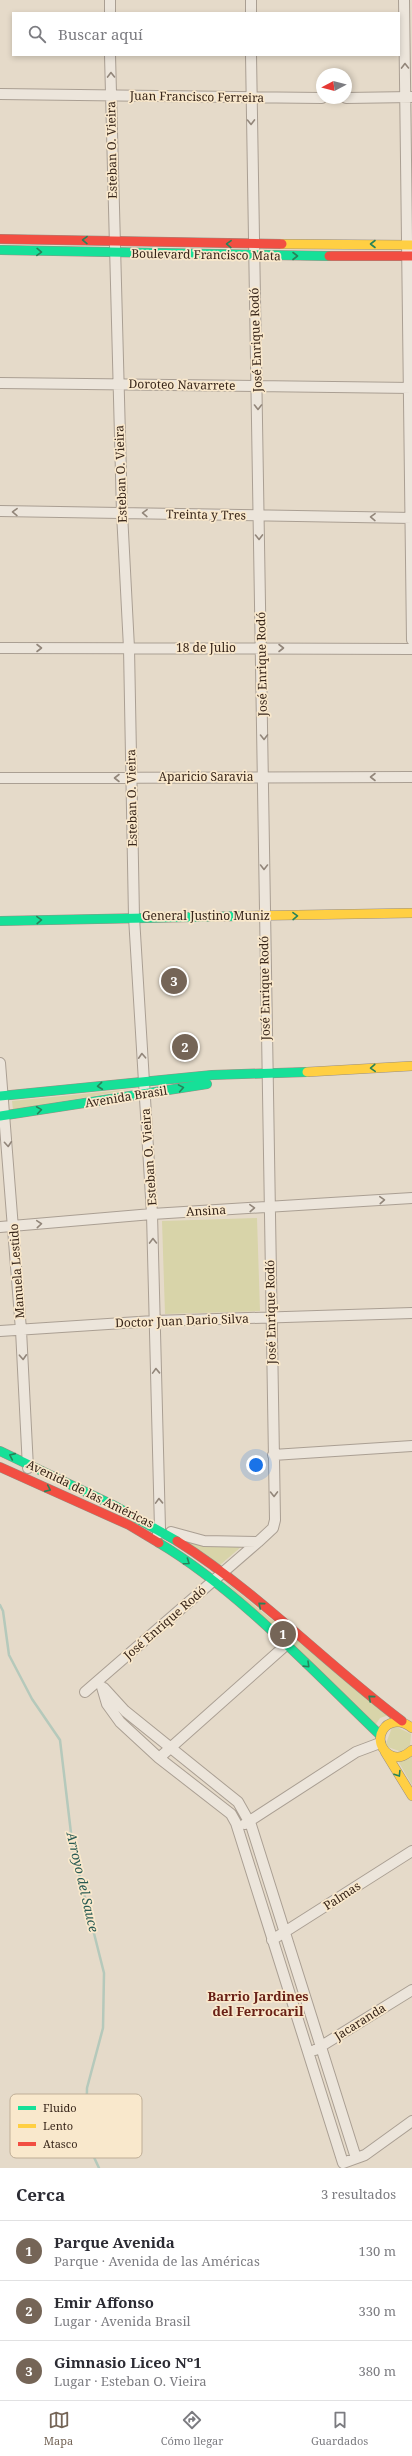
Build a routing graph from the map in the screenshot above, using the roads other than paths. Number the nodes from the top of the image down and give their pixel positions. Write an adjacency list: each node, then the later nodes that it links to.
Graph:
1 (110, 0): 4 (street)
2 (251, 0): 5 (street)
3 (404, 0): 10 (street, one-way to 3)
4 (110, 12)
5 (251, 12)
6 (110, 56): 9 (street, Esteban O. Vieira, one-way to 6)
7 (251, 56): 11 (street, José Enrique Rodó)
8 (0, 94): 9 (street, Juan Francisco Ferreira)
9 (111, 95): 11 (street, Juan Francisco Ferreira); 15 (street, Esteban O. Vieira)
10 (409, 97): 13 (street); 17 (street)
11 (251, 98): 12 (street, Juan Francisco Ferreira); 16 (street, José Enrique Rodó, one-way to 16)
12 (316, 98)
13 (352, 98)
14 (0, 239): 15 (main road, Boulevard Francisco Mata, one-way to 14)
15 (113, 240): 16 (main road, Boulevard Francisco Mata, one-way to 15); 19 (street, Esteban O. Vieira)
16 (253, 244): 17 (main road, Boulevard Francisco Mata, one-way to 16); 20 (street, José Enrique Rodó)
17 (410, 245): 21 (street)
18 (0, 250): 19 (main road, Boulevard Francisco Mata, one-way to 19)
19 (114, 254): 20 (main road, Boulevard Francisco Mata); 23 (street, Esteban O. Vieira)
20 (253, 256): 21 (main road, Boulevard Francisco Mata, one-way to 21); 24 (street, José Enrique Rodó)
21 (410, 256): 25 (street)
22 (0, 383): 23 (street, Doroteo Navarrete)
23 (118, 384): 24 (street, Doroteo Navarrete); 27 (street, Esteban O. Vieira)
24 (258, 386): 25 (street, Doroteo Navarrete); 28 (street, José Enrique Rodó, one-way to 28)
25 (411, 388): 29 (street)
26 (0, 511): 27 (street, Treinta y Tres, one-way to 26)
27 (122, 513): 28 (street, Treinta y Tres, one-way to 27); 32 (street, Esteban O. Vieira)
28 (259, 516): 29 (street, Treinta y Tres, one-way to 28); 33 (street, José Enrique Rodó, one-way to 33)
29 (411, 518): 30 (street)
30 (412, 640)
31 (0, 648): 32 (street, 18 de Julio, one-way to 32)
32 (129, 648): 33 (street, 18 de Julio); 38 (street, Esteban O. Vieira)
33 (262, 648): 34 (street, 18 de Julio, one-way to 34); 35 (street, José Enrique Rodó, one-way to 35)
34 (412, 649)
35 (264, 777): 36 (street, Aparicio Saravia, one-way to 35); 38 (street, Aparicio Saravia); 40 (street, José Enrique Rodó, one-way to 40)
36 (412, 777)
37 (0, 778): 38 (street, Aparicio Saravia, one-way to 37)
38 (132, 778): 41 (street, Esteban O. Vieira)
39 (412, 913): 40 (main road, General Justino Muniz, one-way to 39)
40 (264, 916): 41 (main road, General Justino Muniz); 45 (street, José Enrique Rodó)
41 (134, 917): 42 (main road, General Justino Muniz, one-way to 41); 47 (street, Esteban O. Vieira, one-way to 41)
42 (0, 921)
43 (0, 1064): 49 (street, Manuela Lestido)
44 (412, 1066): 45 (main road, Avenida Brasil, one-way to 45)
45 (267, 1074): 46 (main road, Avenida Brasil); 52 (street, José Enrique Rodó)
46 (250, 1075): 47 (main road, Avenida Brasil); 48 (main road, Avenida Brasil, one-way to 46)
47 (143, 1082): 48 (street, Esteban O. Vieira); 49 (main road, Avenida Brasil, one-way to 49)
48 (144, 1094): 50 (main road, Avenida Brasil, one-way to 48); 53 (street, Esteban O. Vieira)
49 (1, 1095): 50 (street, Manuela Lestido)
50 (3, 1115): 54 (street, Manuela Lestido, one-way to 54)
51 (412, 1198): 52 (street, Ansina, one-way to 51)
52 (269, 1207): 53 (street, Ansina, one-way to 52); 57 (street, José Enrique Rodó)
53 (152, 1214): 54 (street, Ansina, one-way to 53); 58 (street, Esteban O. Vieira, one-way to 53)
54 (14, 1226): 55 (street, Ansina); 59 (street, Manuela Lestido)
55 (0, 1227)
56 (412, 1313): 57 (street, Doctor Juan Dario Silva)
57 (271, 1318): 58 (street, Doctor Juan Dario Silva); 63 (street, José Enrique Rodó)
58 (154, 1321): 59 (street, Doctor Juan Dario Silva); 67 (street, Esteban O. Vieira, one-way to 58)
59 (21, 1330): 60 (street, Doctor Juan Dario Silva); 64 (street, Manuela Lestido, one-way to 64)
60 (0, 1331)
61 (412, 1446): 63 (street)
62 (0, 1451): 64 (main road, Avenida de las Américas, one-way to 62)
63 (274, 1455): 69 (street, José Enrique Rodó, one-way to 69)
64 (29, 1464): 66 (street, Manuela Lestido); 67 (main road, Avenida de las Américas)
65 (0, 1468): 66 (main road, Avenida de las Américas)
66 (24, 1478): 68 (main road, Avenida de las Américas, one-way to 68)
67 (160, 1529): 68 (street, Esteban O. Vieira); 69 (street); 70 (main road, Avenida de las Américas)
68 (155, 1540): 71 (main road, Avenida de las Américas, one-way to 71)
69 (258, 1542): 70 (street, José Enrique Rodó)
70 (223, 1572): 71 (street, José Enrique Rodó); 75 (main road, Avenida de las Américas, one-way to 70)
71 (214, 1581): 72 (main road, Avenida de las Américas); 73 (street, José Enrique Rodó)
72 (286, 1646): 77 (main road, Avenida de las Américas, one-way to 77); 78 (street)
73 (100, 1684): 74 (street, José Enrique Rodó); 78 (street); 81 (street)
74 (85, 1692)
75 (402, 1721): 76 (main road, Avenida de las Américas); 77 (main road)
76 (412, 1728)
77 (380, 1739): 80 (main road, Avenida de las Américas); 83 (street)
78 (171, 1748): 81 (street); 83 (street)
79 (412, 1750): 80 (main road)
80 (385, 1752): 82 (main road, Avenida de las Américas, one-way to 82)
81 (159, 1758): 84 (street)
82 (412, 1796)
83 (250, 1822): 84 (street); 86 (street)
84 (237, 1828): 87 (street)
85 (412, 1851): 86 (street, Palmas)
86 (286, 1933): 87 (street, Palmas); 89 (street)
87 (272, 1940): 90 (street)
88 (412, 1990): 89 (street, Jacaranda)
89 (320, 2047): 90 (street, Jacaranda); 92 (street)
90 (308, 2053): 92 (street)
91 (412, 2121): 92 (street)
92 (356, 2158)

